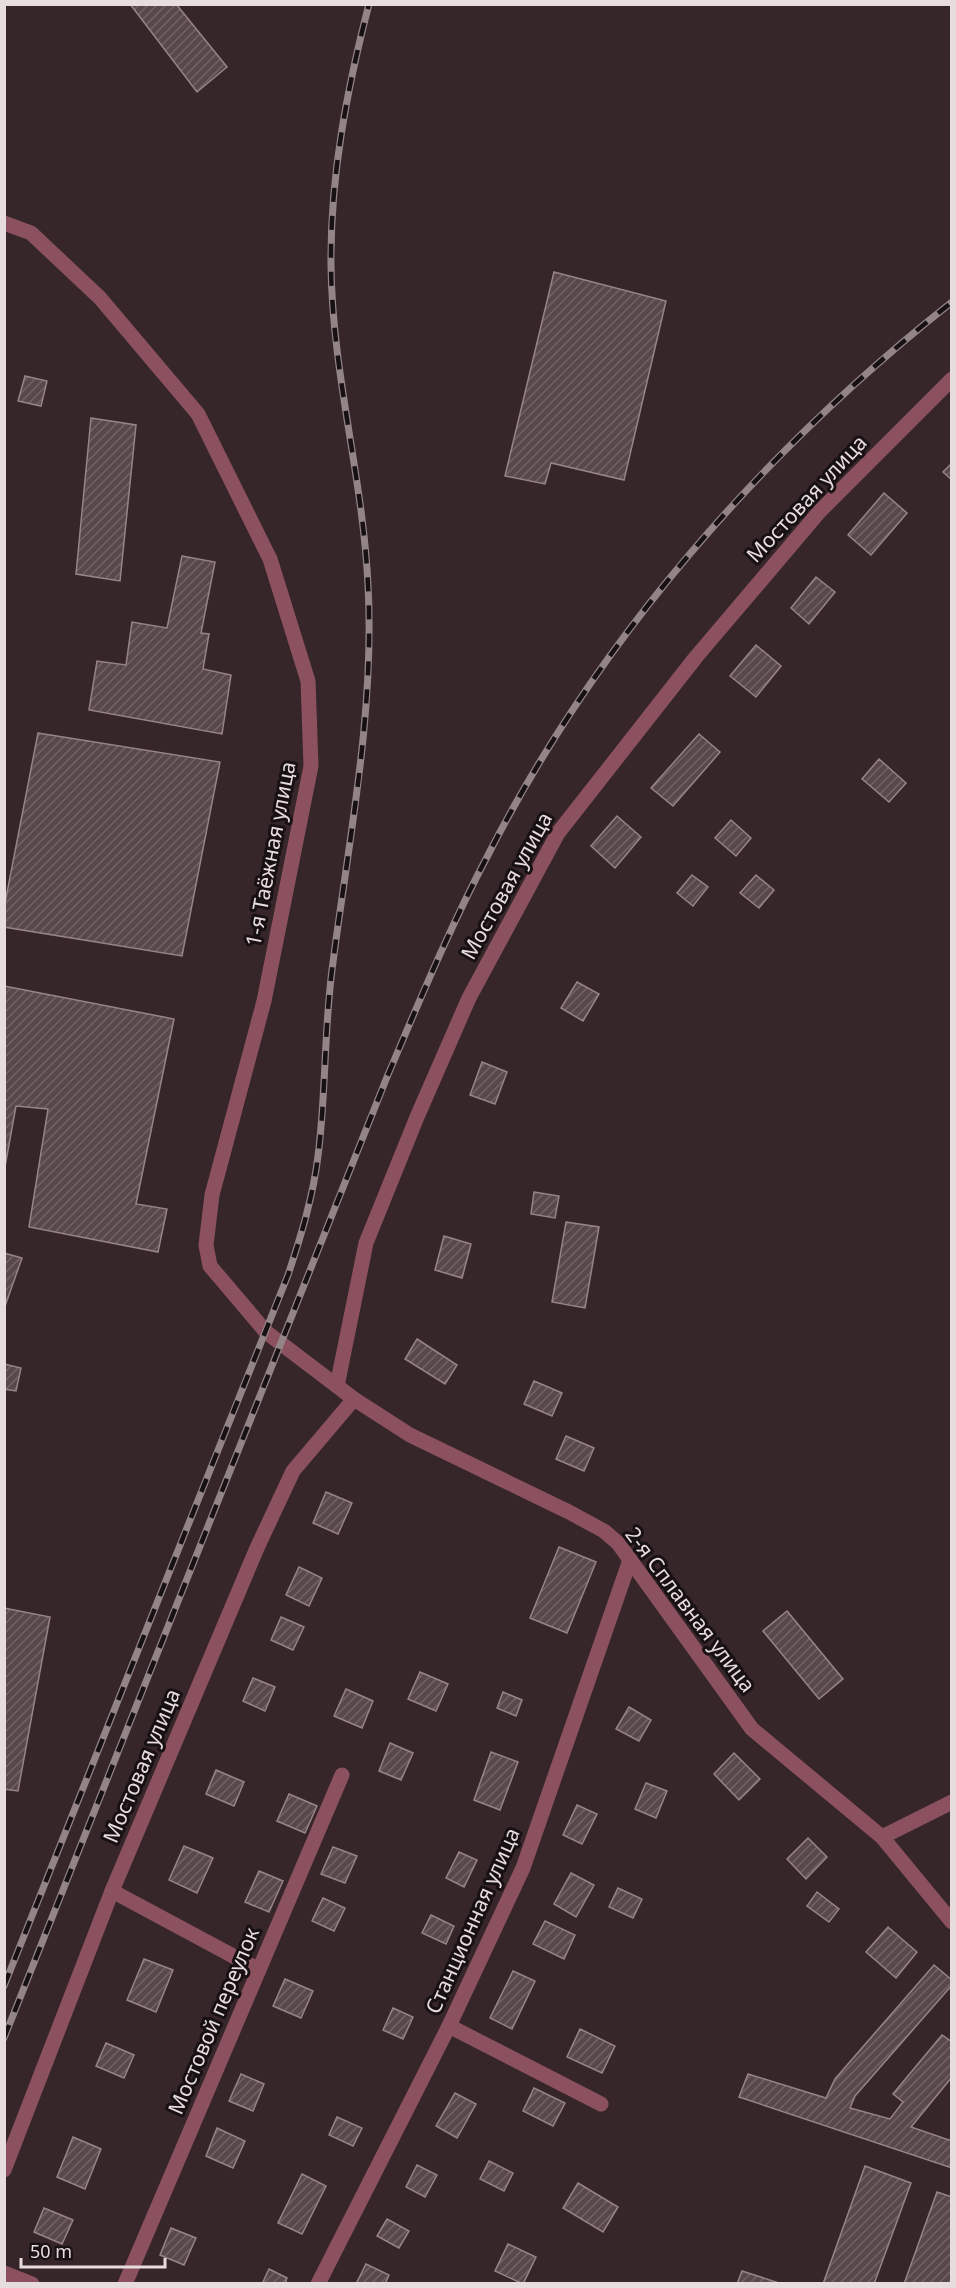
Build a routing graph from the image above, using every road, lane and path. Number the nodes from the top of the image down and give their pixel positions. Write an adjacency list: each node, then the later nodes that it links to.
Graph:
1 (4, 223): 3 (street, 1-я Таёжная улица)
2 (951, 379): 4 (street, Мостовая улица)
3 (210, 1266): 4 (street, 2-я Сплавная улица)
4 (338, 1386): 5 (street, 2-я Сплавная улица)
5 (354, 1399): 6 (street, 2-я Сплавная улица); 10 (street, Мостовая улица)
6 (630, 1560): 9 (street, 2-я Сплавная улица); 13 (street, Станционная улица)
7 (342, 1775): 12 (street, Мостовой переулок)
8 (951, 1802): 9 (street)
9 (882, 1837): 11 (street, 2-я Сплавная улица)
10 (112, 1891): 12 (street); 15 (street, Мостовая улица)
11 (951, 1922)
12 (259, 1970): 18 (street, Мостовой переулок)
13 (449, 2026): 14 (street); 19 (street, Станционная улица)
14 (601, 2104)
15 (4, 2170)
16 (4, 2273): 17 (street)
17 (32, 2283)
18 (125, 2283)
19 (318, 2283)

